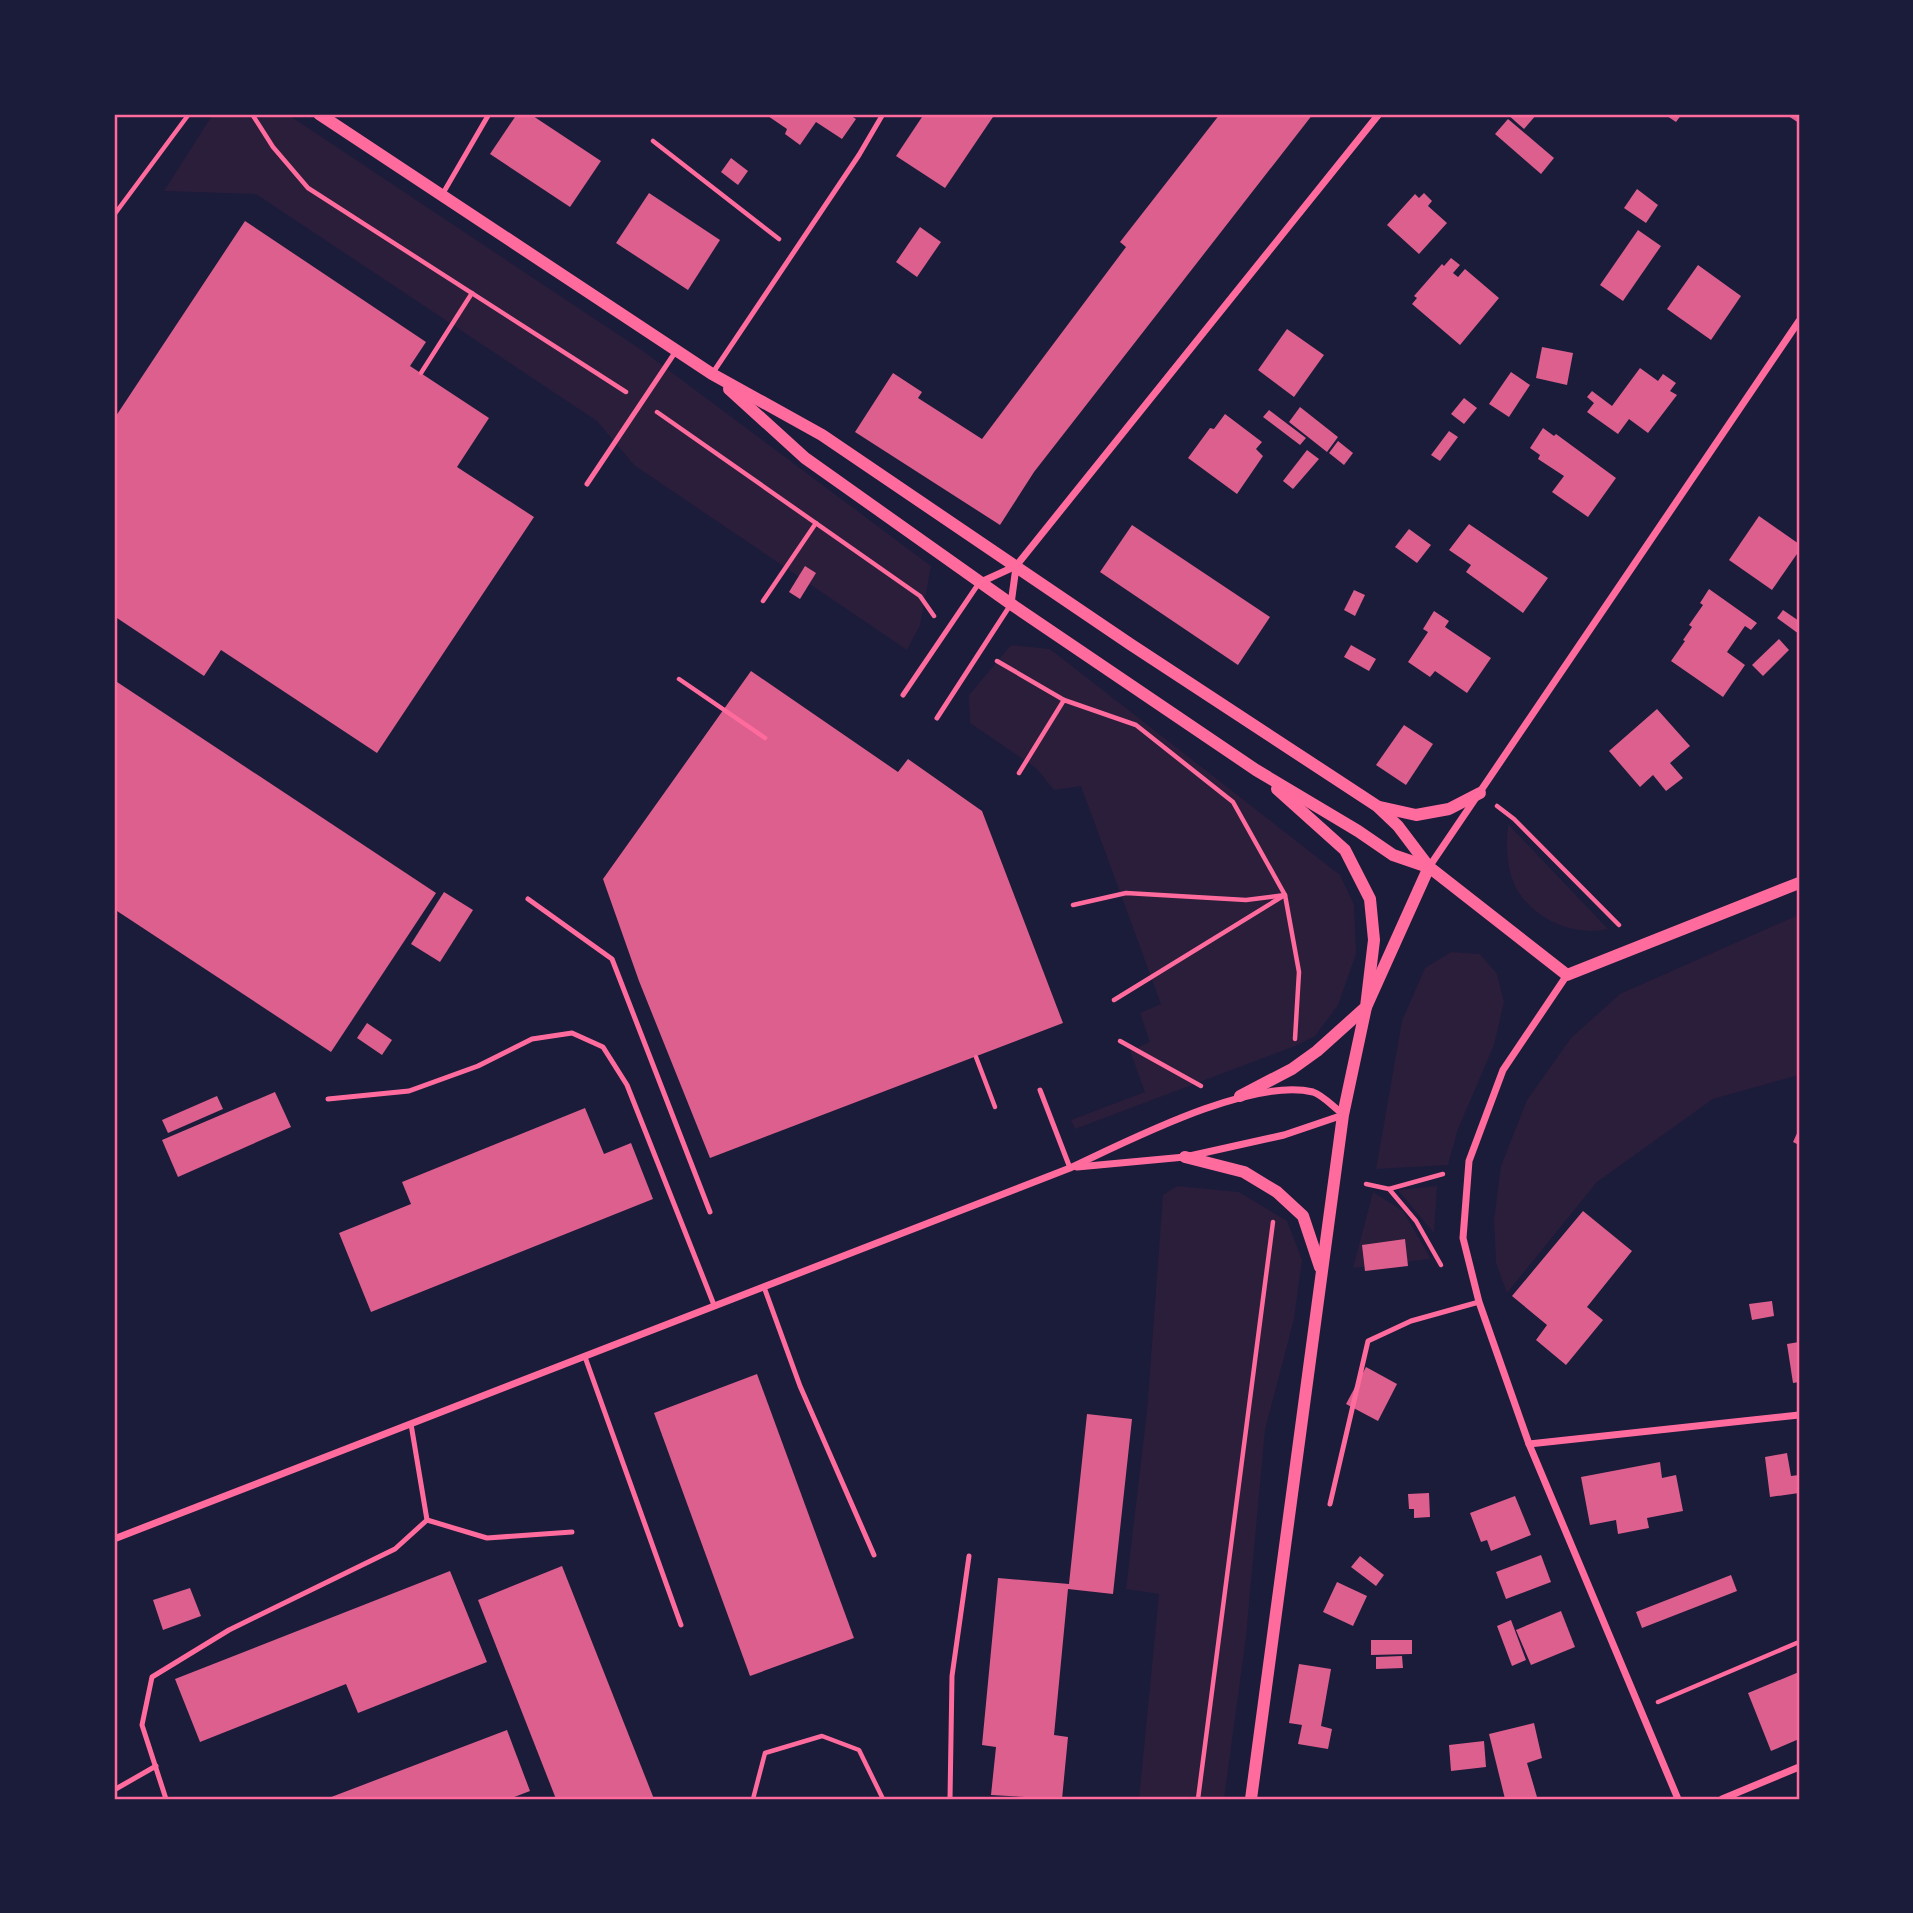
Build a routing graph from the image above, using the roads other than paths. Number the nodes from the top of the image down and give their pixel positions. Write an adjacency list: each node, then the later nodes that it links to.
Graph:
1 (319, 114): 5 (street)
2 (489, 114): 5 (lane)
3 (883, 114): 8 (lane)
4 (1379, 114): 10 (street)
5 (442, 195): 7 (street)
6 (1799, 321): 16 (street)
7 (676, 351): 8 (street); 9 (lane)
8 (712, 374): 10 (street); 11 (street)
9 (587, 484)
10 (1016, 566): 11 (street); 12 (street); 17 (street)
11 (979, 583): 12 (street); 13 (lane)
12 (1011, 604): 14 (lane); 15 (street)
13 (903, 695)
14 (937, 718)
15 (1256, 770): 18 (street); 22 (street)
16 (1480, 793): 17 (street); 18 (street)
17 (1377, 806): 18 (street)
18 (1429, 867): 21 (street); 22 (street)
19 (1799, 883): 21 (street)
20 (528, 899): 29 (lane)
21 (1567, 975): 32 (street)
22 (1366, 1007): 24 (street); 26 (street)
23 (1041, 1090): 28 (lane)
24 (1240, 1096): 26 (street); 28 (street)
25 (328, 1099): 33 (lane)
26 (1343, 1115): 27 (street); 30 (street)
27 (1185, 1157): 28 (street); 30 (street)
28 (1070, 1168): 31 (street)
29 (710, 1212)
30 (1321, 1272): 50 (street)
31 (764, 1287): 33 (street); 42 (lane)
32 (1479, 1302): 37 (street); 38 (lane)
33 (714, 1305): 34 (street)
34 (585, 1357): 36 (street); 44 (lane)
35 (1799, 1415): 37 (street)
36 (411, 1424): 39 (lane); 41 (street)
37 (1530, 1444): 51 (street)
38 (1330, 1504)
39 (427, 1520): 40 (lane); 45 (lane)
40 (572, 1532)
41 (114, 1539)
42 (874, 1555)
43 (969, 1556): 49 (lane)
44 (681, 1625)
45 (156, 1766): 47 (lane); 48 (lane)
46 (1799, 1767): 52 (street)
47 (114, 1790)
48 (166, 1799)
49 (950, 1799)
50 (1251, 1799)
51 (1678, 1799)
52 (1722, 1799)

